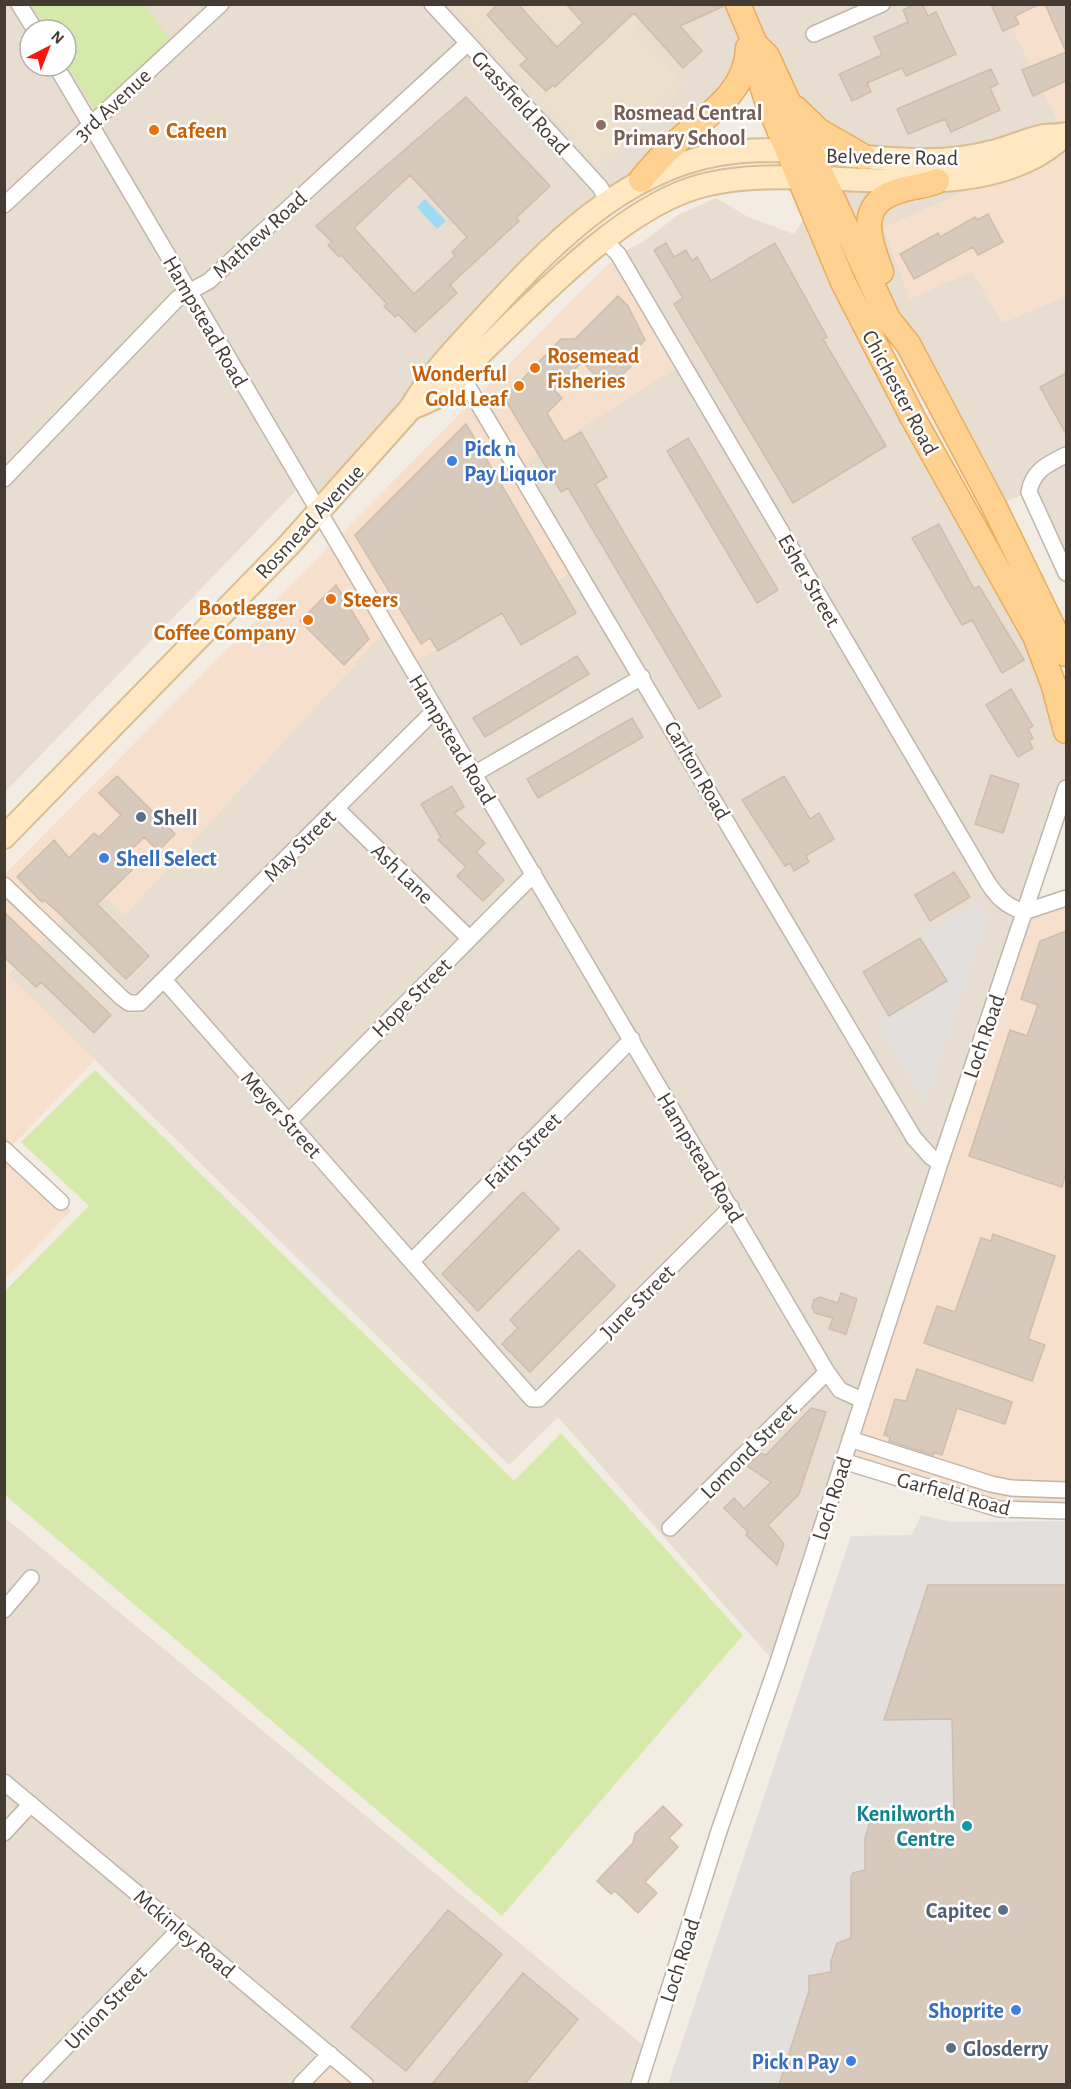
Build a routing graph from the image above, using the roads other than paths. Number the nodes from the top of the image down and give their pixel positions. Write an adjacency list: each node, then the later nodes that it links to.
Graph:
1 (19, 4): 6 (street)
2 (221, 4): 12 (street, 3rd Avenue)
3 (432, 4): 9 (street, Grassfield Road)
4 (738, 4): 8 (main road, Chichester Road)
5 (882, 4): 7 (street)
6 (27, 18)
7 (814, 34)
8 (752, 36): 11 (main road, Chichester Road); 14 (main road, Chichester Road); 18 (main road)
9 (468, 43): 20 (street, Grassfield Road); 24 (street, Mathew Road)
10 (63, 78): 12 (street, Hampstead Road)
11 (778, 84): 14 (main road, Chichester Road); 15 (main road)
12 (91, 124): 21 (street, 3rd Avenue); 24 (street, Hampstead Road)
13 (1066, 135): 15 (main road, Belvedere Road); 19 (main road, Belvedere Road)
14 (800, 153): 15 (main road, Belvedere Road); 16 (main road, Chichester Road); 17 (main road, Chichester Road); 18 (main road, Rosmead Avenue)
15 (864, 157)
16 (799, 179): 17 (main road, Belvedere Road); 22 (main road, Rosmead Avenue); 35 (main road, Chichester Road)
17 (823, 179): 19 (main road, Belvedere Road); 25 (main road, Chichester Road)
18 (641, 180): 20 (main road, Rosmead Avenue)
19 (937, 181): 25 (main road)
20 (608, 201): 23 (main road, Rosmead Avenue)
21 (4, 205)
22 (604, 240): 23 (main road); 26 (main road, Rosmead Avenue); 43 (street, Esher Street)
23 (519, 280): 27 (main road, Rosmead Avenue)
24 (190, 293): 29 (street, Mathew Road); 30 (street, Hampstead Road)
25 (908, 344): 32 (main road, Chichester Road)
26 (460, 373): 27 (main road, Rosmead Avenue); 33 (street, Carlton Road)
27 (411, 408): 30 (main road, Rosmead Avenue)
28 (1066, 455): 31 (street)
29 (4, 479)
30 (319, 511): 34 (street, Hampstead Road); 39 (main road, Rosmead Avenue)
31 (1066, 573)
32 (1066, 654)
33 (642, 677): 36 (street); 49 (street, Carlton Road)
34 (435, 710): 36 (street, Hampstead Road); 38 (street, May Street)
35 (1066, 732)
36 (474, 774): 40 (street, Hampstead Road)
37 (1066, 788): 43 (street, Loch Road)
38 (336, 808): 44 (street, Ash Lane); 45 (street, May Street)
39 (4, 837)
40 (534, 874): 44 (street, Hope Street); 46 (street, Hampstead Road)
41 (4, 885): 45 (street)
42 (1066, 898): 43 (street)
43 (1024, 912): 49 (street, Loch Road)
44 (469, 938): 47 (street, Hope Street)
45 (165, 981): 47 (street, Meyer Street)
46 (632, 1039): 51 (street, Hampstead Road); 52 (street, Faith Street)
47 (289, 1121): 52 (street, Meyer Street)
48 (4, 1149): 50 (street)
49 (940, 1163): 55 (street, Loch Road)
50 (61, 1202)
51 (731, 1207): 53 (street, Hampstead Road); 54 (street, June Street)
52 (412, 1261): 54 (street, Meyer Street)
53 (827, 1372): 55 (street, Hampstead Road); 60 (street, Lomond Street)
54 (543, 1395)
55 (862, 1400): 56 (street, Loch Road)
56 (850, 1439): 57 (street, Loch Road); 58 (street, Garfield Road)
57 (843, 1461): 59 (street, Garfield Road); 71 (street, Loch Road)
58 (1066, 1490)
59 (1066, 1511)
60 (670, 1528)
61 (32, 1578): 62 (street)
62 (4, 1610)
63 (4, 1782): 64 (street, Mckinley Road)
64 (31, 1804): 65 (street); 66 (street, Mckinley Road)
65 (4, 1833)
66 (180, 1929): 67 (street, Mckinley Road); 68 (street, Union Street)
67 (330, 2054): 69 (street); 70 (street, Mckinley Road)
68 (30, 2085)
69 (301, 2085)
70 (365, 2085)
71 (639, 2085)

